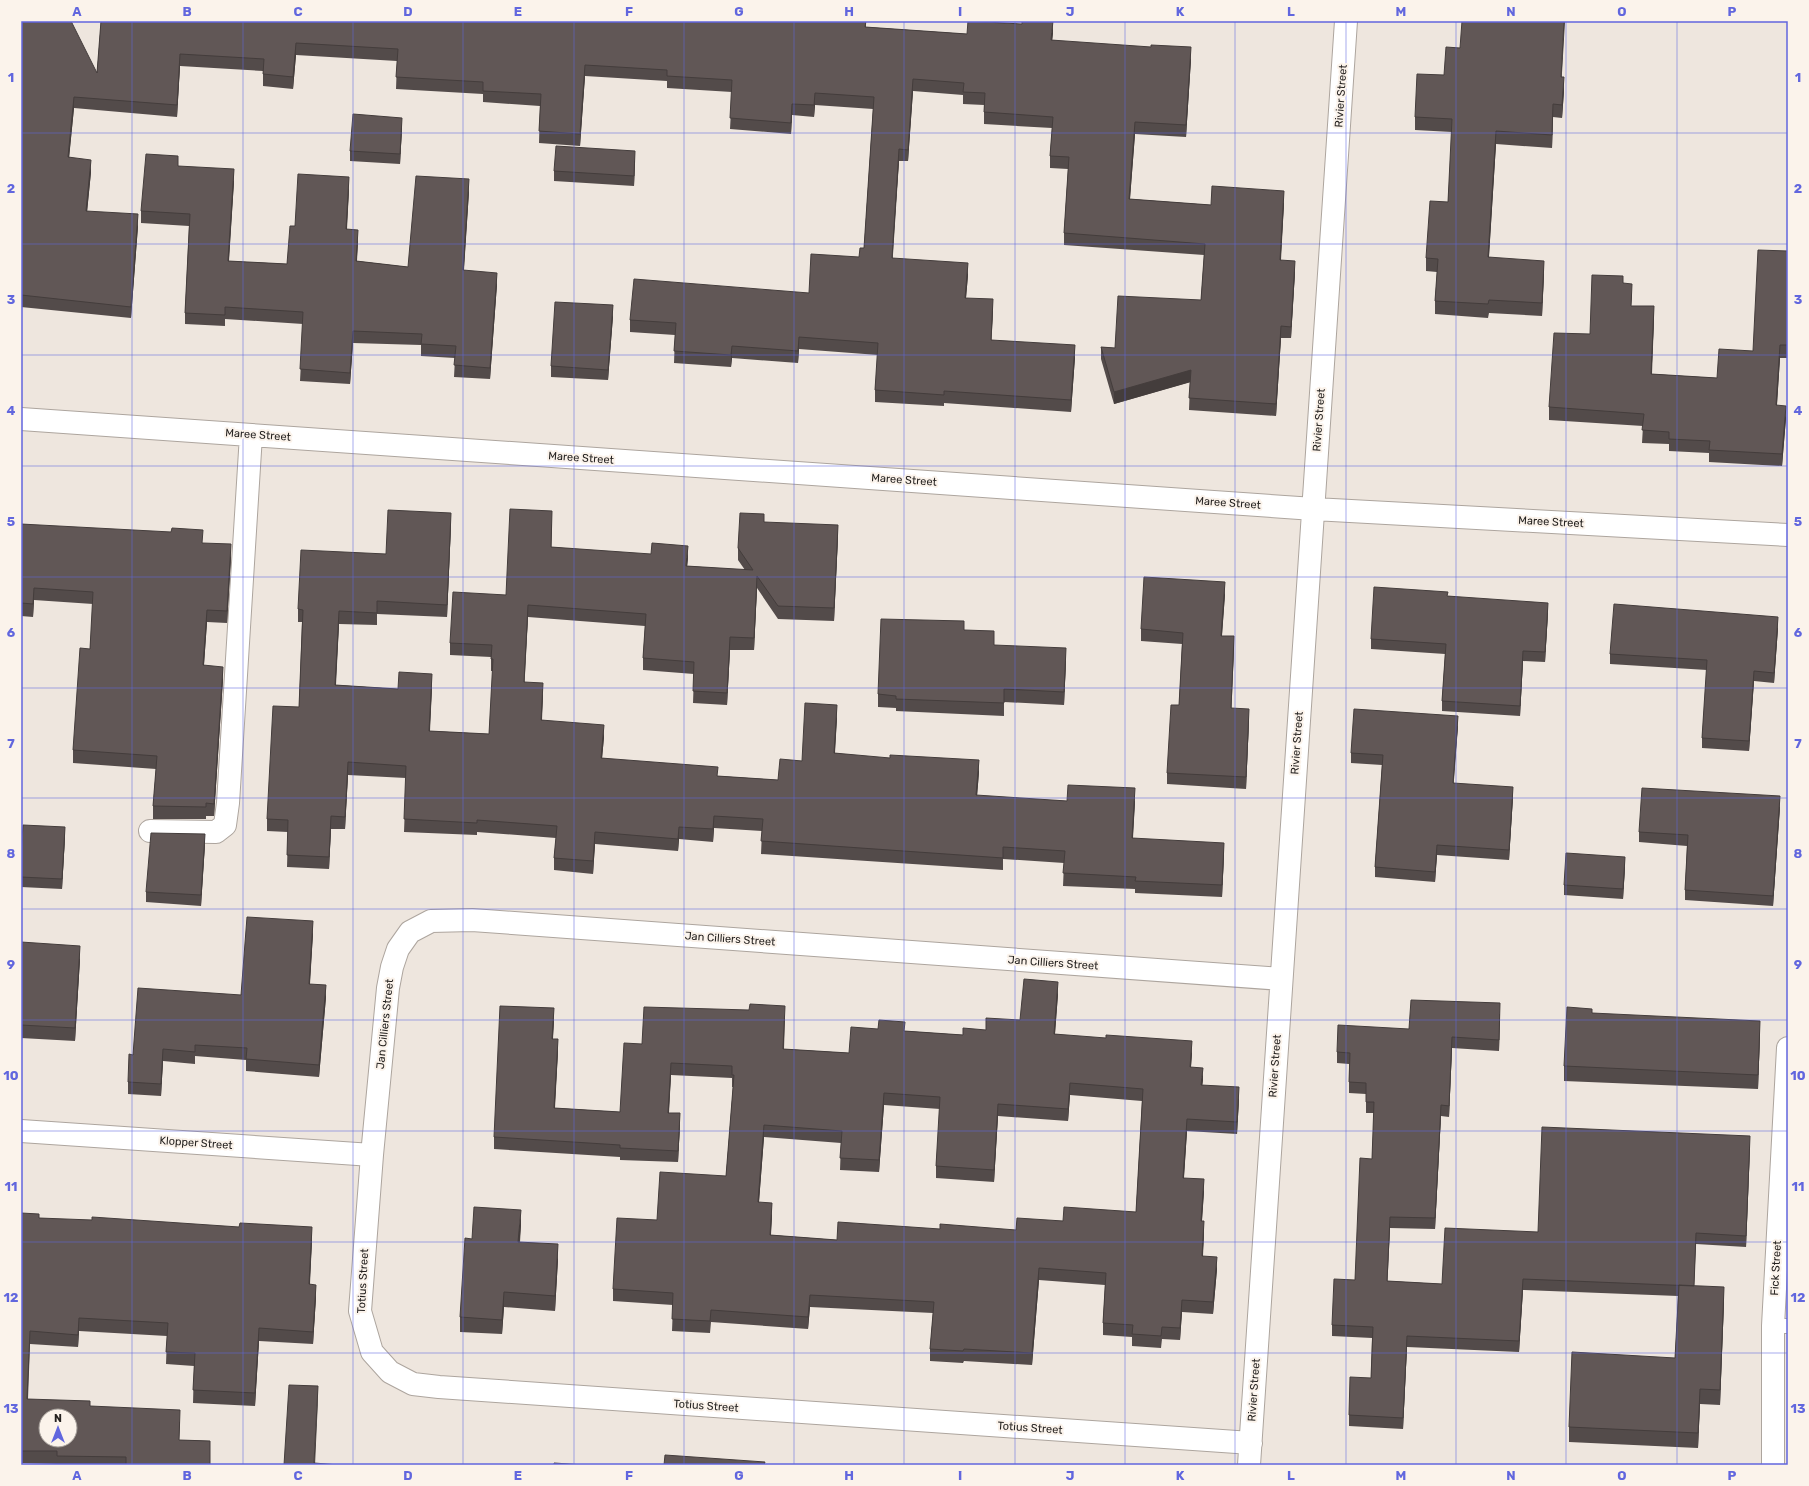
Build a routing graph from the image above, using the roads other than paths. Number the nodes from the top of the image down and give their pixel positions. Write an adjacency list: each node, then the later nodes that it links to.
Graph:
1 (1346, 21): 4 (street, Rivier Street)
2 (21, 419): 3 (street, Maree Street)
3 (251, 434): 4 (street, Maree Street); 6 (street)
4 (1314, 509): 5 (street, Maree Street); 7 (street, Rivier Street)
5 (1788, 535)
6 (150, 831)
7 (1281, 979): 10 (street, Jan Cilliers Street); 12 (street, Rivier Street)
8 (1788, 1048): 11 (street, Fick Street)
9 (21, 1131): 10 (street, Klopper Street)
10 (372, 1156): 12 (street, Totius Street)
11 (1780, 1326): 14 (street, Fick Street)
12 (1251, 1443): 13 (street, Rivier Street)
13 (1250, 1465)
14 (1773, 1465)

